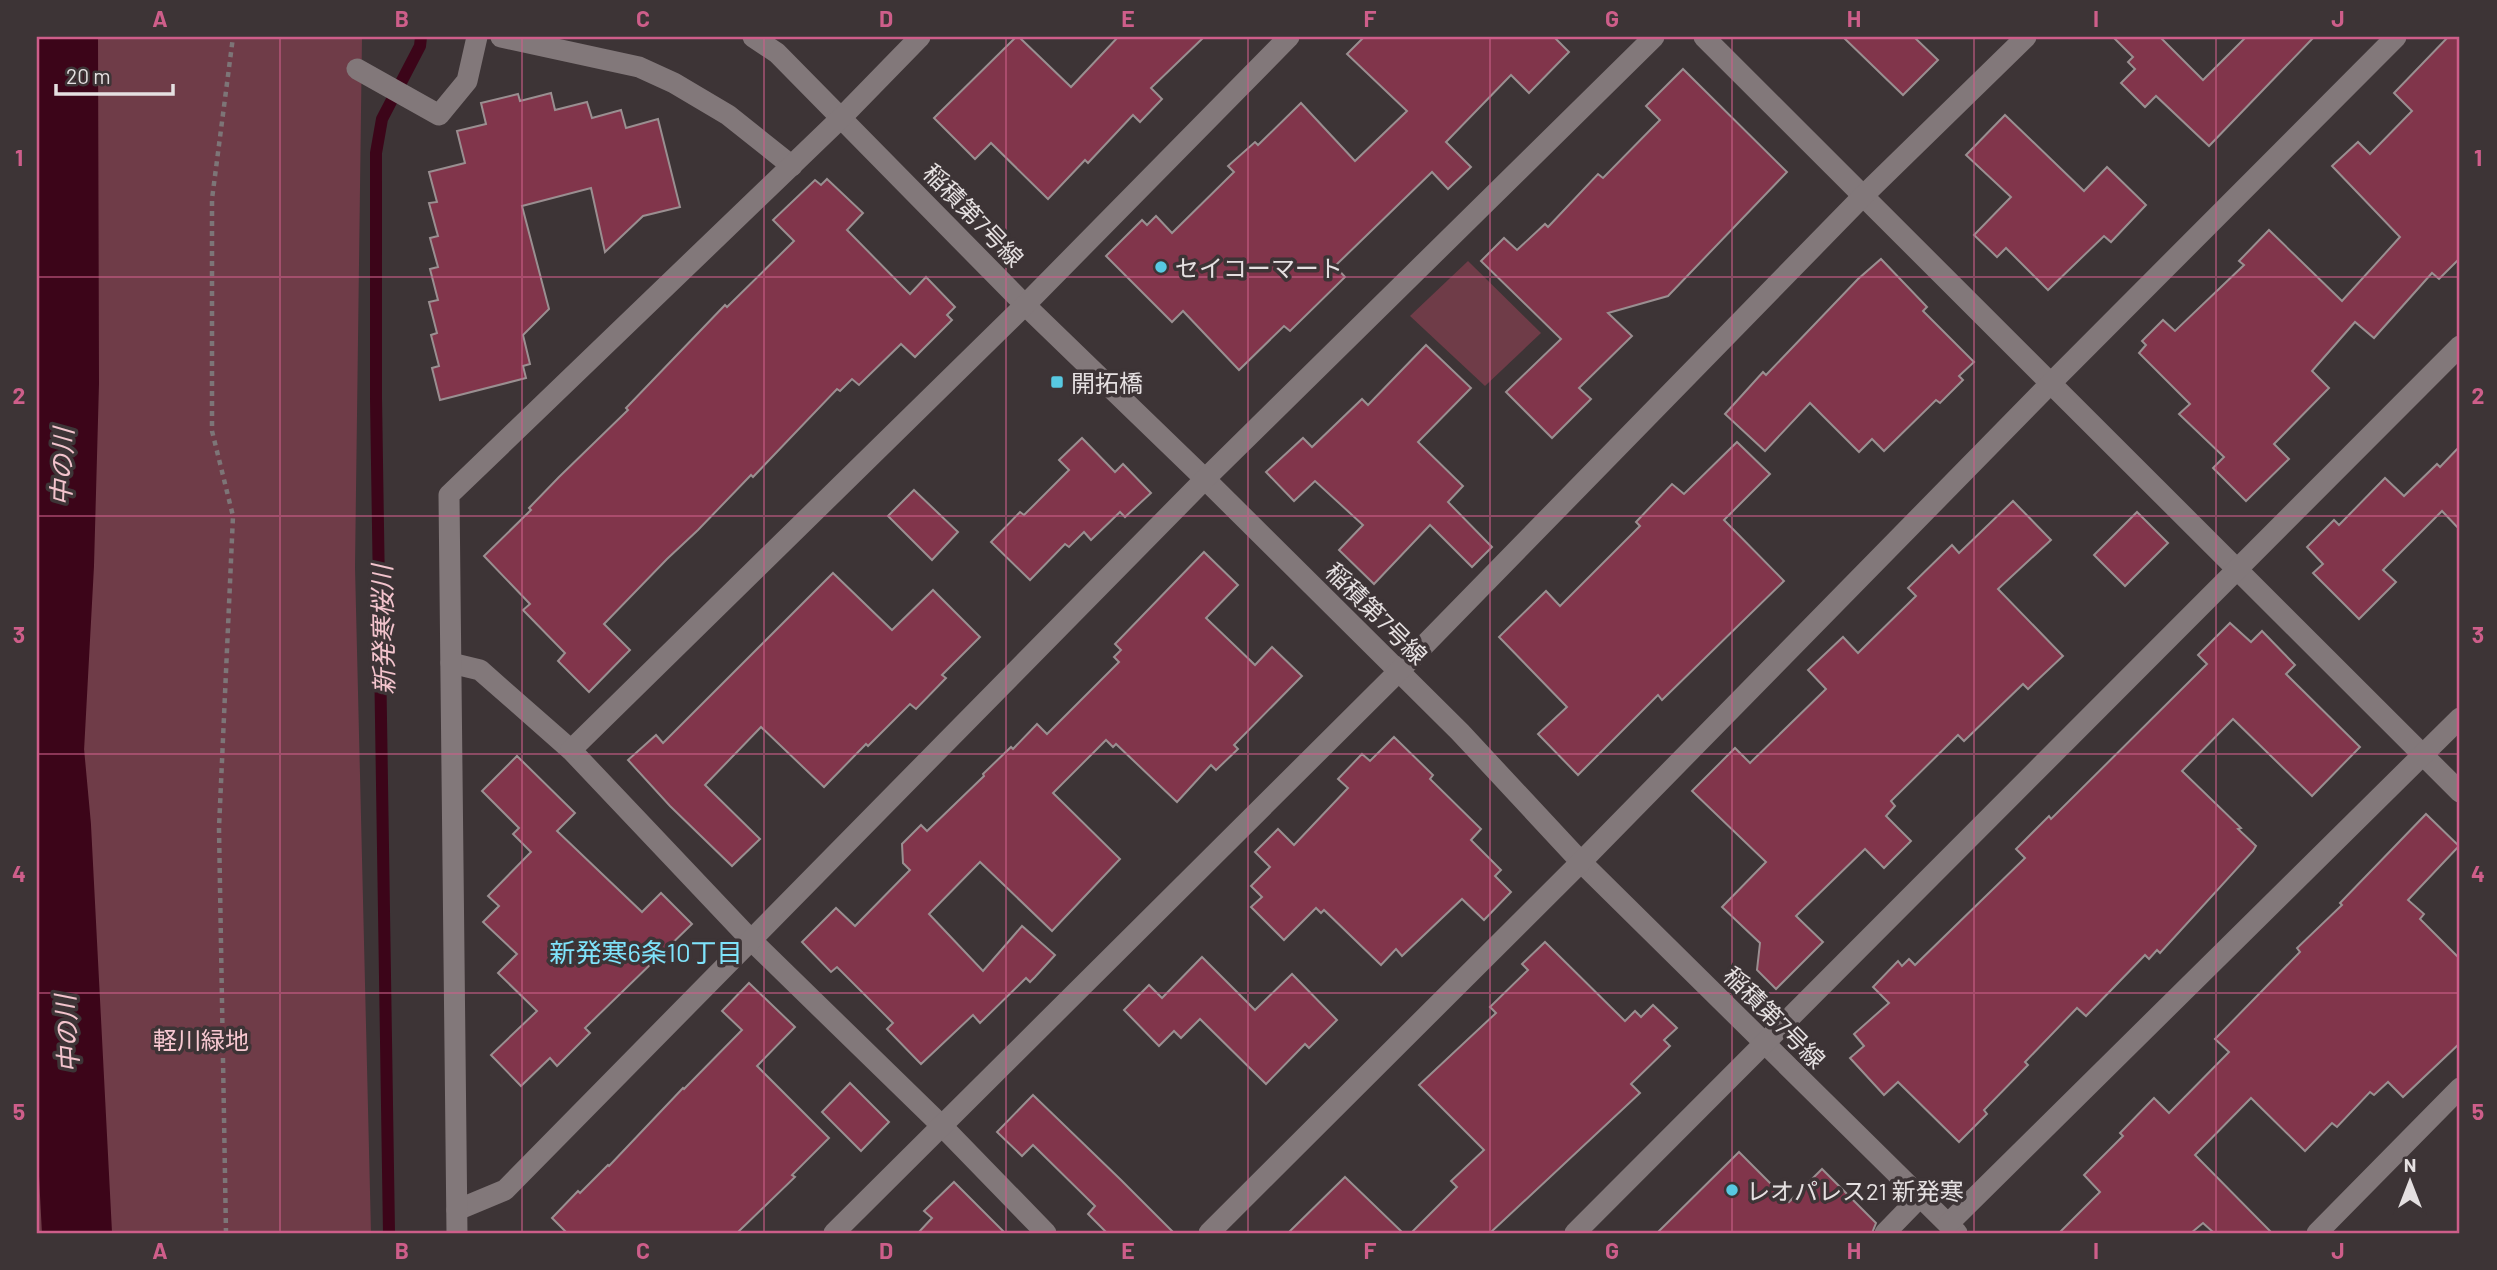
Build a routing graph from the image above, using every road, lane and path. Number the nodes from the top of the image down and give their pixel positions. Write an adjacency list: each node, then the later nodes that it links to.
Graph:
1 (233, 37): 34 (path)
2 (477, 37): 11 (street)
3 (501, 37): 13 (street)
4 (753, 37): 12 (street, 稲積第7号線)
5 (920, 37): 12 (street)
6 (1289, 37): 15 (street)
7 (1654, 37): 18 (street)
8 (1704, 37): 14 (street)
9 (2026, 37): 14 (street)
10 (2396, 37): 17 (street)
11 (357, 69)
12 (842, 117): 13 (street); 15 (street, 稲積第7号線)
13 (792, 166): 20 (street)
14 (1863, 196): 17 (street); 21 (street)
15 (1025, 305): 18 (street, 稲積第7号線); 23 (street)
16 (2460, 346): 19 (street)
17 (2051, 383): 19 (street); 26 (street)
18 (1205, 478): 21 (street, 稲積第7号線); 27 (street)
19 (2237, 569): 24 (street); 28 (street)
20 (451, 663): 23 (street); 32 (street)
21 (1399, 671): 26 (street, 稲積第7号線); 30 (street)
22 (2460, 718): 24 (street)
23 (571, 750): 27 (street)
24 (2423, 755): 25 (street); 33 (street)
25 (2460, 792)
26 (1581, 862): 28 (street, 稲積第7号線); 38 (street)
27 (751, 940): 30 (street); 32 (street)
28 (1764, 1043): 31 (street, 稲積第7号線); 39 (street)
29 (2460, 1087): 41 (street)
30 (942, 1126): 36 (street); 37 (street)
31 (1920, 1197): 33 (street, 稲積第7号線); 40 (street)
32 (457, 1210): 35 (street)
33 (1953, 1229)
34 (226, 1233)
35 (457, 1233)
36 (834, 1233)
37 (1046, 1233)
38 (1209, 1233)
39 (1575, 1233)
40 (1885, 1233)
41 (2317, 1233)

